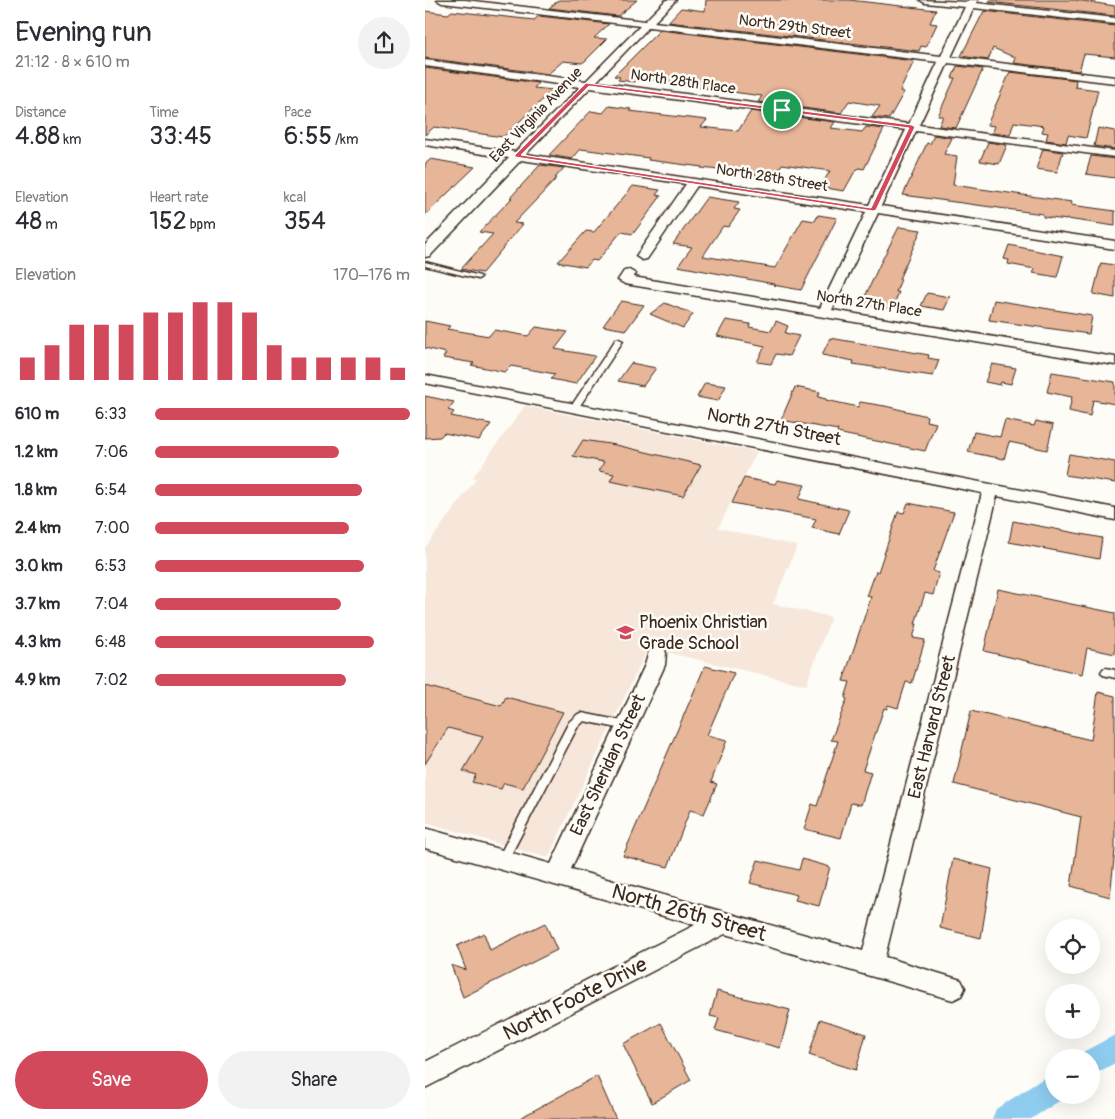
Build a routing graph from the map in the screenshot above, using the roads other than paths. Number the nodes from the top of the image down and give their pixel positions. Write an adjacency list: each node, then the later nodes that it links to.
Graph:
1 (442, 0): 6 (street, North 29th Street)
2 (671, 0): 6 (street, East Virginia Avenue)
3 (925, 0): 4 (street)
4 (972, 2): 5 (street); 7 (street)
5 (1115, 21)
6 (647, 25): 7 (street, North 29th Street); 10 (street, East Virginia Avenue)
7 (945, 60): 9 (street, North 29th Street); 11 (street)
8 (425, 62): 10 (street, North 28th Place)
9 (1115, 80)
10 (587, 84): 11 (street, North 28th Place); 14 (street, East Virginia Avenue)
11 (912, 127): 13 (street, North 28th Place); 16 (street)
12 (425, 142): 14 (street, North 28th Street)
13 (1115, 154)
14 (517, 156): 15 (street, North 28th Street); 18 (street, East Virginia Avenue)
15 (693, 182): 16 (street, North 28th Street); 19 (street)
16 (873, 210): 17 (street, North 28th Street); 23 (street)
17 (1115, 245)
18 (425, 253)
19 (642, 256)
20 (425, 264): 22 (lane)
21 (629, 274): 23 (street, North 27th Place)
22 (478, 277)
23 (823, 313): 25 (street, North 27th Place)
24 (619, 341): 27 (lane)
25 (1115, 361)
26 (425, 379): 27 (street, North 27th Street)
27 (575, 408): 28 (street, North 27th Street)
28 (991, 489): 29 (street, North 27th Street); 36 (street, East Harvard Street)
29 (1115, 514)
30 (657, 653): 31 (street, East Sheridan Street)
31 (627, 726): 33 (lane); 34 (street, East Sheridan Street)
32 (425, 838): 33 (street, North 26th Street)
33 (502, 860): 34 (street, North 26th Street)
34 (557, 876): 35 (street, North 26th Street)
35 (725, 922): 36 (street, North 26th Street); 38 (street, North Foote Drive)
36 (872, 964): 37 (street, North 26th Street)
37 (953, 988)
38 (425, 1075)

